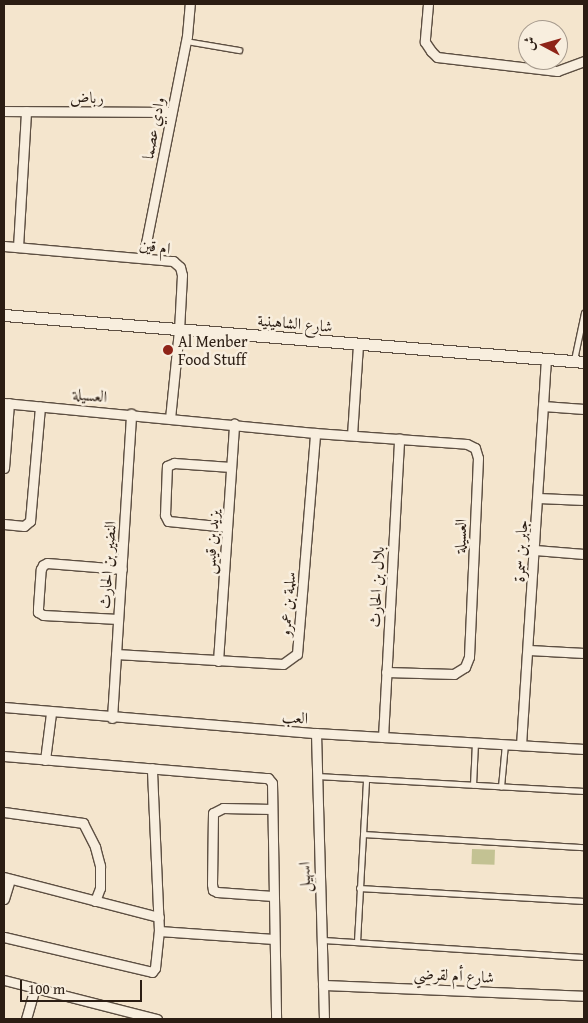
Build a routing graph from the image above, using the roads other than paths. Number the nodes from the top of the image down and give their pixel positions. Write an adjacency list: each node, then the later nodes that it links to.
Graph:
1 (190, 4): 3 (street, وادي عصما)
2 (428, 4): 5 (street)
3 (186, 41): 4 (lane); 8 (street, وادي عصما)
4 (239, 50)
5 (584, 61)
6 (4, 111): 7 (street, رباض)
7 (26, 111): 8 (street, رباض); 10 (street)
8 (171, 112): 11 (street, وادي عصما)
9 (4, 246): 10 (street, ام قين)
10 (18, 247): 11 (street, ام قين)
11 (143, 258): 14 (street, ام قين)
12 (584, 312): 17 (lane)
13 (4, 315): 14 (street, شارع الشاهينية)
14 (179, 330): 15 (street, شارع الشاهينية); 23 (street, ام قين)
15 (358, 345): 16 (street, شارع الشاهينية); 26 (street)
16 (546, 359): 17 (street, شارع الشاهينية); 20 (street, جابر بن سمرة)
17 (579, 362)
18 (6, 403): 19 (street, العسيلة); 29 (street)
19 (40, 406): 22 (street, العسيلة); 32 (street)
20 (543, 406): 21 (street); 30 (street, جابر بن سمرة)
21 (584, 409)
22 (131, 414): 23 (street, العسيلة); 36 (street, النضير بن الحارث)
23 (170, 418): 24 (street, العسيلة)
24 (234, 424): 25 (street, العسيلة); 28 (street, يزيد بن قيس)
25 (315, 433): 26 (street, العسيلة); 41 (street, سلمة بن عمرو)
26 (352, 435): 27 (street, العسيلة)
27 (399, 438): 42 (street, بلال بن الحارث); 42 (street, العسيلة)
28 (231, 467): 33 (street, يزيد بن قيس); 33 (street)
29 (4, 468)
30 (538, 498): 31 (street); 34 (street, جابر بن سمرة)
31 (584, 500)
32 (4, 524)
33 (227, 527): 41 (street, يزيد بن قيس)
34 (535, 550): 35 (street); 38 (street, جابر بن سمرة)
35 (584, 554)
36 (122, 570): 37 (street, النضير بن الحارث); 37 (street)
37 (118, 619): 40 (street, النضير بن الحارث)
38 (529, 650): 39 (street); 50 (street, جابر بن سمرة)
39 (584, 653)
40 (116, 654): 41 (street, سلمة بن عمرو); 45 (street, النضير بن الحارث)
41 (218, 661)
42 (386, 672): 47 (street, بلال بن الحارث)
43 (4, 707): 44 (street, العب)
44 (51, 713): 45 (street, العب); 53 (street)
45 (112, 718): 46 (street, العب)
46 (316, 733): 47 (street, العب); 55 (street, اسهيل)
47 (383, 737): 48 (street, العب)
48 (475, 742): 49 (street, العب); 57 (lane)
49 (505, 744): 50 (street, العب); 58 (lane)
50 (521, 746): 51 (street, العب)
51 (584, 749)
52 (4, 756): 53 (street)
53 (45, 760): 54 (street)
54 (152, 768): 60 (street); 70 (street)
55 (317, 776): 56 (lane); 74 (street, اسهيل)
56 (366, 779): 57 (lane); 62 (lane)
57 (473, 785): 58 (lane)
58 (501, 786): 59 (lane)
59 (584, 792)
60 (272, 809): 66 (street); 66 (street)
61 (4, 812): 68 (street)
62 (362, 834): 63 (lane); 65 (lane)
63 (584, 846)
64 (7, 878): 67 (street); 68 (street)
65 (360, 888): 69 (lane); 75 (lane)
66 (273, 896): 73 (street)
67 (4, 899)
68 (95, 901): 70 (street)
69 (584, 901)
70 (158, 917): 71 (street)
71 (159, 931): 72 (street); 73 (street)
72 (4, 937)
73 (274, 940): 83 (street)
74 (321, 940): 75 (lane); 78 (street, اسهيل)
75 (356, 942): 76 (lane)
76 (584, 957)
77 (4, 980): 79 (street)
78 (323, 984): 80 (street, شارع أم لقرضي); 84 (street, اسهيل)
79 (35, 988): 81 (street); 82 (street)
80 (584, 996)
81 (26, 1019)
82 (157, 1019)
83 (276, 1019)
84 (324, 1019)

